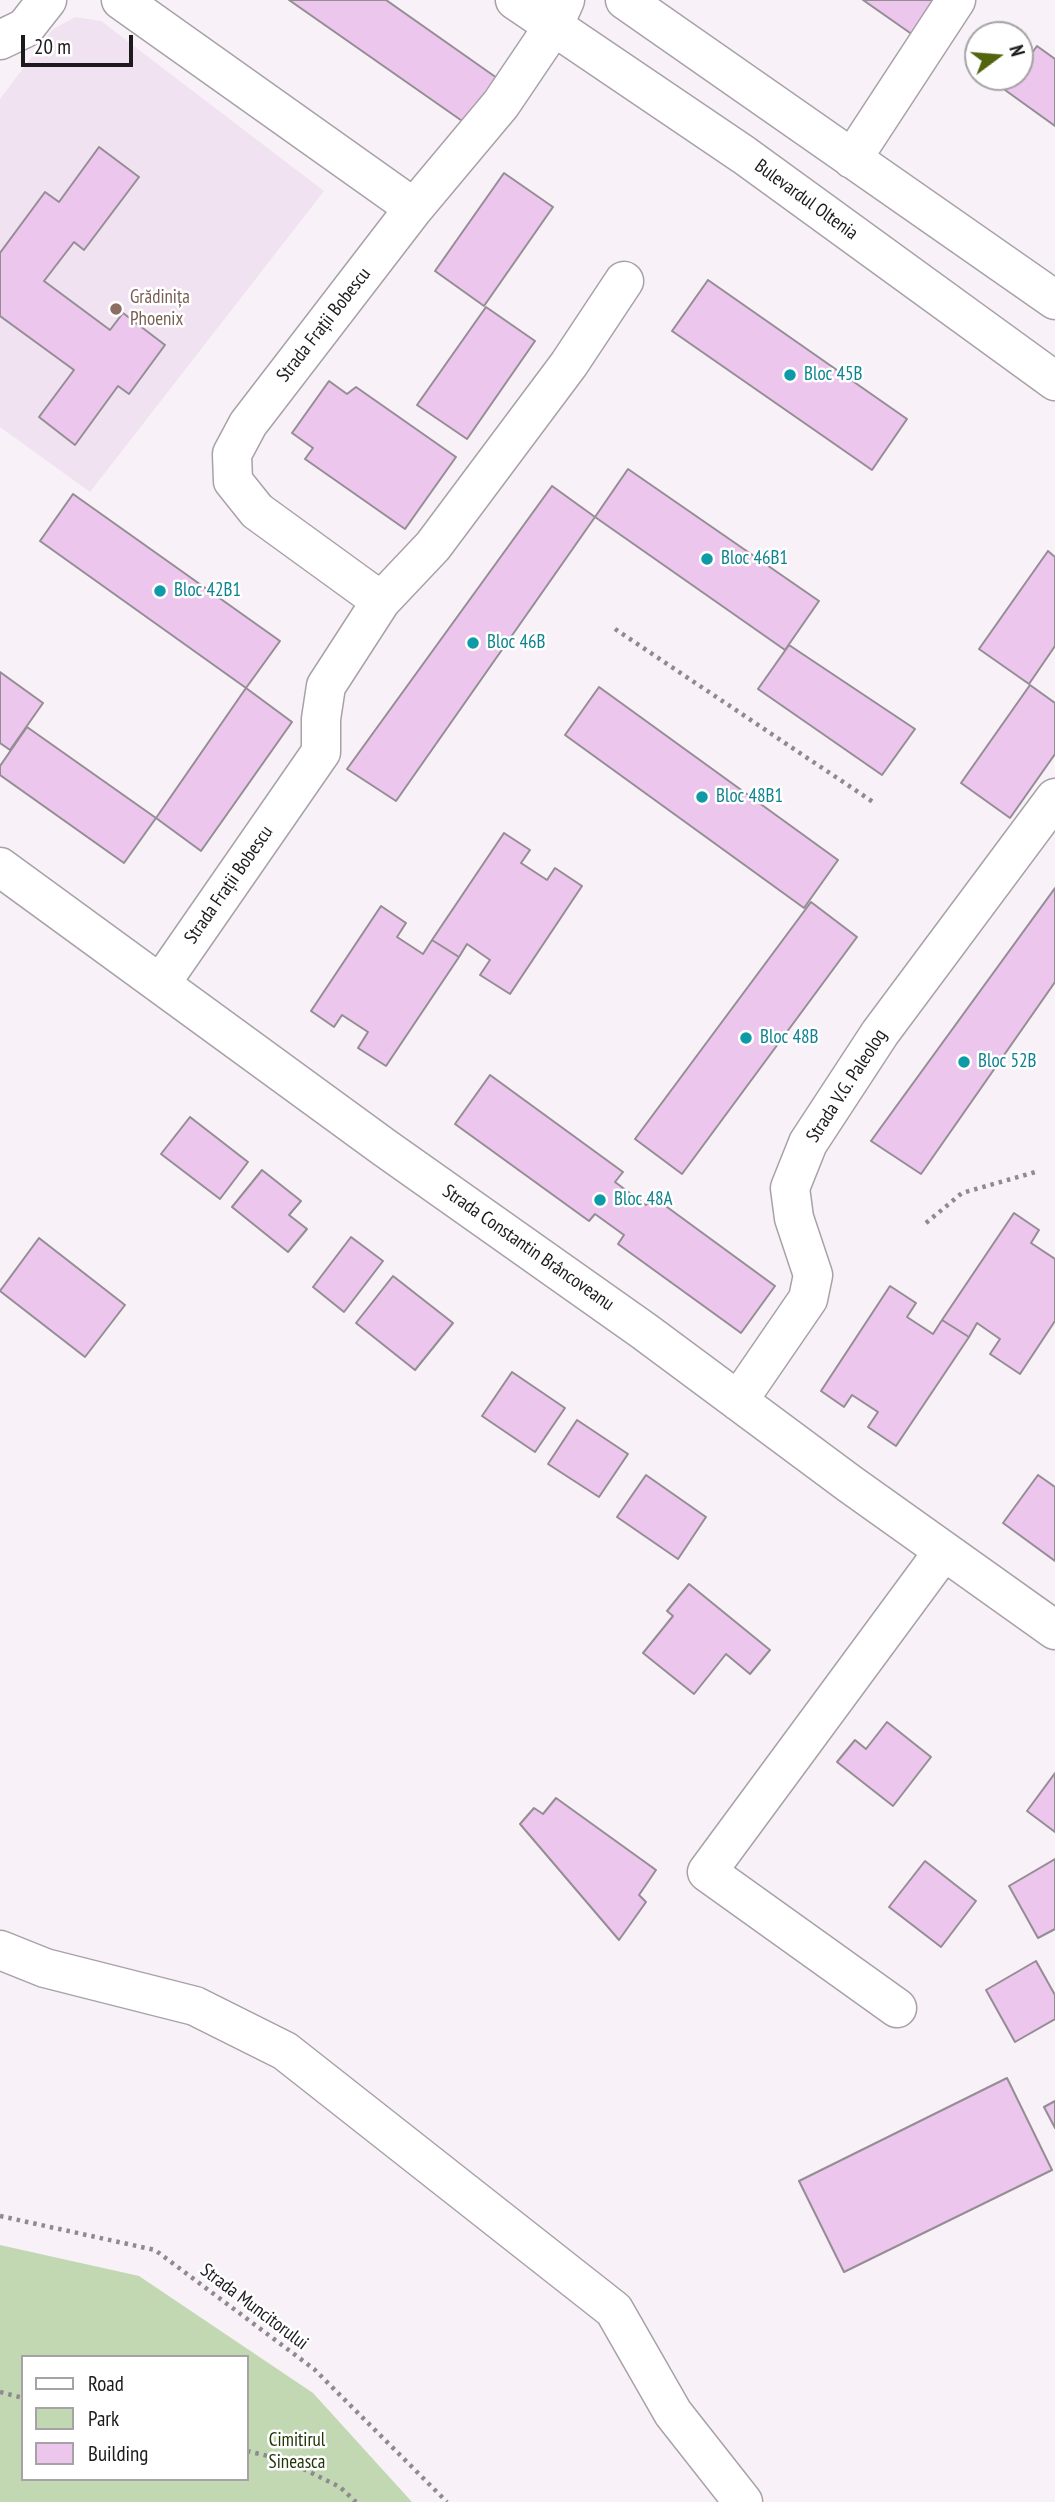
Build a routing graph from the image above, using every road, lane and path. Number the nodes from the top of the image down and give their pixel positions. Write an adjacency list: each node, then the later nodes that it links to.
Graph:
1 (47, 0): 7 (street)
2 (121, 0): 9 (street)
3 (515, 0): 6 (street, Bulevardul Oltenia)
4 (625, 0): 8 (street)
5 (956, 0): 8 (street)
6 (559, 13): 9 (street, Strada Frații Bobescu); 12 (street, Bulevardul Oltenia)
7 (0, 40)
8 (852, 159): 11 (street)
9 (414, 208): 13 (street, Strada Frații Bobescu)
10 (624, 281): 13 (street, Strada Frații Bobescu)
11 (1055, 300)
12 (1055, 381)
13 (381, 601): 18 (street, Strada Frații Bobescu)
14 (615, 629): 16 (path)
15 (1055, 799): 21 (street, Strada V.G. Paleolog)
16 (873, 802)
17 (0, 867): 18 (street, Strada Constantin Brâncoveanu)
18 (161, 983): 21 (street, Strada Constantin Brâncoveanu)
19 (1039, 1171): 20 (path)
20 (926, 1223)
21 (738, 1401): 22 (street, Strada Constantin Brâncoveanu)
22 (943, 1552): 23 (street, Strada Constantin Brâncoveanu); 25 (street)
23 (1055, 1630)
24 (0, 1950): 32 (street)
25 (897, 2008)
26 (0, 2216): 31 (path, Strada Muncitorului)
27 (0, 2392): 28 (path)
28 (21, 2397)
29 (248, 2451): 30 (path)
30 (356, 2502)
31 (447, 2502)
32 (743, 2502)

